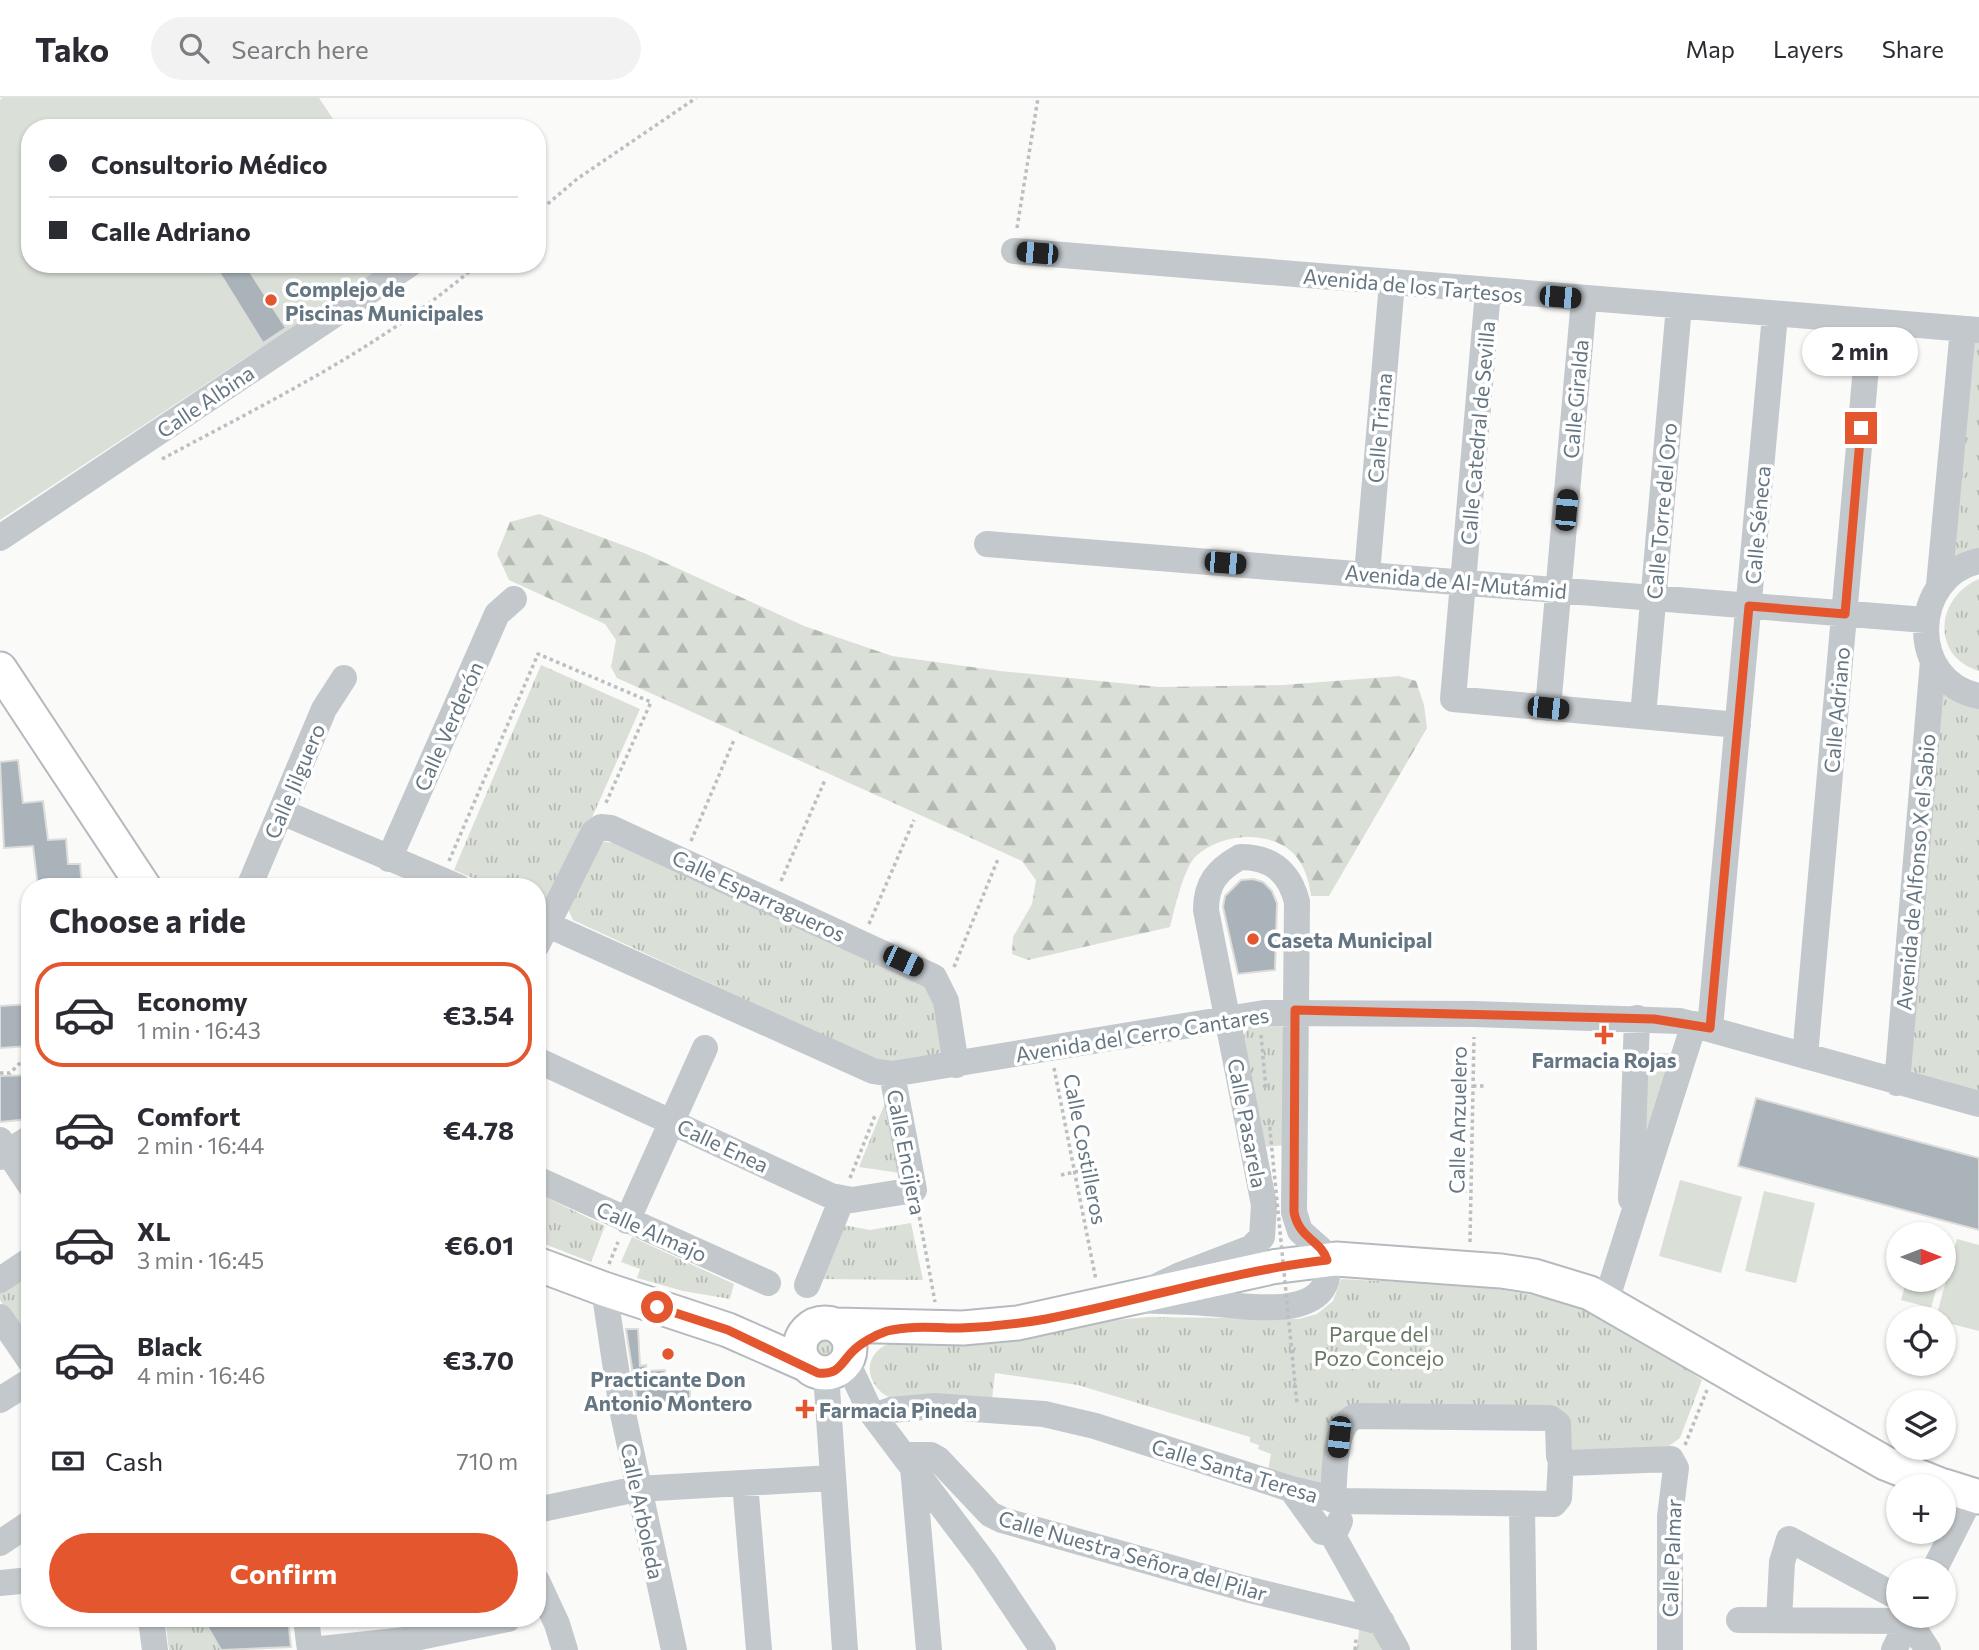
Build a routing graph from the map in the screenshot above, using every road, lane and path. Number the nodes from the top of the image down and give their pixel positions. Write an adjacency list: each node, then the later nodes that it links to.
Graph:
1 (696, 98): 3 (path)
2 (1038, 98): 4 (path)
3 (546, 205)
4 (1014, 251): 7 (street, Avenida de los Tartesos)
5 (397, 273): 15 (street, Calle Albina)
6 (468, 273): 14 (path)
7 (1392, 283): 8 (street, Avenida de los Tartesos); 18 (street, Calle Triana)
8 (1488, 291): 9 (street, Avenida de los Tartesos); 19 (street, Calle Catedral de Sevilla)
9 (1584, 299): 10 (street, Avenida de los Tartesos); 21 (street, Calle Giralda)
10 (1679, 306): 11 (street, Avenida de los Tartesos); 22 (street, Calle Torre del Oro)
11 (1775, 315): 12 (street, Avenida de los Tartesos); 24 (street, Calle Séneca)
12 (1870, 322): 13 (street, Avenida de los Tartesos); 25 (street, Calle Adriano)
13 (1971, 330): 20 (street)
14 (151, 466)
15 (0, 538)
16 (987, 544): 18 (street, Avenida de Al-Mutámid)
17 (1979, 561): 20 (street)
18 (1367, 574): 19 (street, Avenida de Al-Mutámid)
19 (1464, 582): 21 (street, Avenida de Al-Mutámid); 31 (street, Calle Catedral de Sevilla)
20 (1940, 585): 26 (street)
21 (1559, 590): 22 (street, Avenida de Al-Mutámid); 31 (street, Calle Giralda)
22 (1654, 598): 24 (street, Avenida de Al-Mutámid); 32 (street, Calle Torre del Oro)
23 (514, 599): 39 (street, Calle Verderón)
24 (1749, 606): 25 (street, Avenida de Al-Mutámid); 33 (street, Calle Séneca)
25 (1845, 614): 26 (street, Avenida de Al-Mutámid); 59 (street, Calle Adriano)
26 (1925, 620): 27 (street)
27 (1933, 661): 30 (street); 65 (street, Avenida de Alfonso X el Sabio)
28 (0, 669): 42 (main road)
29 (344, 678): 36 (street, Calle Jilguero)
30 (1979, 696)
31 (1548, 708): 32 (street)
32 (1643, 716): 33 (street)
33 (1738, 725): 56 (street, Calle Séneca)
34 (734, 740): 41 (path)
35 (825, 780): 46 (path)
36 (282, 812): 39 (street); 43 (street, Calle Jilguero)
37 (914, 820): 49 (path)
38 (601, 827): 41 (street, Calle Esparragueros); 45 (path); 47 (street)
39 (389, 859): 44 (street)
40 (998, 859): 50 (path)
41 (683, 860): 46 (street, Calle Esparragueros)
42 (138, 878)
43 (259, 878)
44 (435, 878)
45 (451, 878)
46 (772, 901): 49 (street, Calle Esparragueros)
47 (546, 919)
48 (546, 933): 64 (street, Avenida del Cerro Cantares)
49 (862, 942): 62 (street, Calle Esparragueros)
50 (952, 971)
51 (1295, 1010): 52 (street, Avenida del Cerro Cantares); 53 (street, Avenida del Cerro Cantares); 54 (street, Calle Pasarela); 86 (street, Calle Pasarela)
52 (1258, 1014): 54 (street, Avenida del Cerro Cantares); 68 (path)
53 (1474, 1014): 55 (street, Avenida del Cerro Cantares); 66 (path, Calle Anzuelero)
54 (1227, 1018): 58 (street, Avenida del Cerro Cantares); 95 (street, Calle Pasarela)
55 (1636, 1018): 56 (street, Avenida del Cerro Cantares); 85 (street)
56 (1702, 1026): 59 (street, Avenida del Cerro Cantares); 85 (street, Calle Séneca)
57 (705, 1048): 72 (street)
58 (1051, 1049): 62 (street, Avenida del Cerro Cantares); 76 (path, Calle Costilleros)
59 (1805, 1056): 65 (street, Avenida del Cerro Cantares)
60 (21, 1063): 63 (path)
61 (546, 1064): 72 (street, Calle Enea)
62 (956, 1065): 64 (street, Avenida del Cerro Cantares)
63 (0, 1073)
64 (892, 1074): 79 (street, Calle Encijera)
65 (1897, 1083): 69 (street, Avenida del Cerro Cantares)
66 (1473, 1086): 67 (path); 81 (path, Calle Anzuelero)
67 (1486, 1086)
68 (1267, 1093)
69 (1979, 1104)
70 (877, 1111): 82 (path, Calle Encijera)
71 (1269, 1119): 103 (path, bridge)
72 (672, 1121): 82 (street, Calle Enea); 83 (street)
73 (9, 1146): 74 (street)
74 (21, 1168)
75 (1089, 1169): 76 (path)
76 (1075, 1172): 77 (path); 87 (path, Calle Costilleros)
77 (1061, 1175)
78 (546, 1184): 83 (street, Calle Almajo)
79 (914, 1190): 82 (street); 94 (path, Calle Encijera)
80 (1457, 1191): 81 (path)
81 (1471, 1191): 84 (path, Calle Anzuelero)
82 (842, 1199): 92 (street)
83 (628, 1221): 91 (street, Calle Almajo); 93 (path)
84 (1471, 1228)
85 (1629, 1233): 96 (street, Calle Séneca)
86 (1318, 1250): 95 (main road); 96 (main road)
87 (1091, 1255)
88 (21, 1266): 90 (street)
89 (546, 1267): 93 (main road)
90 (0, 1280)
91 (768, 1283)
92 (807, 1286)
93 (601, 1288): 99 (main road); 105 (street, Calle Arboleda)
94 (933, 1289)
95 (1128, 1300): 99 (main road)
96 (1606, 1301): 100 (main road)
97 (0, 1317): 98 (street)
98 (21, 1348)
99 (829, 1351): 106 (street); 110 (street)
100 (1717, 1366): 109 (path); 114 (main road)
101 (21, 1387): 102 (street)
102 (0, 1400)
103 (1297, 1404)
104 (690, 1405): 105 (path)
105 (622, 1409): 112 (street, Calle Arboleda)
106 (872, 1413): 108 (street); 113 (street, Calle Santa Teresa)
107 (1561, 1459): 109 (street); 115 (street); 116 (street, Calle Santa Teresa)
108 (909, 1460): 129 (street, Calle Nuestra Señora del Pilar); 142 (street); 143 (street)
109 (1675, 1463): 146 (street, Calle Palmar)
110 (832, 1478): 111 (street); 141 (street)
111 (745, 1483): 112 (street); 140 (street)
112 (637, 1489): 117 (street); 139 (street, Calle Arboleda)
113 (1292, 1489): 115 (street, Calle Santa Teresa); 119 (street)
114 (1960, 1491): 121 (street)
115 (1337, 1501): 116 (street, Calle Santa Teresa); 119 (street)
116 (1522, 1504): 145 (street)
117 (546, 1508)
118 (21, 1529): 120 (street)
119 (1332, 1534): 129 (street)
120 (0, 1543)
121 (1938, 1558)
122 (21, 1581): 123 (street)
123 (0, 1583)
124 (1886, 1599): 128 (street)
125 (1886, 1612): 128 (street)
126 (546, 1615): 138 (street)
127 (1739, 1620): 128 (street)
128 (1779, 1620)
129 (1382, 1622): 144 (street)
130 (152, 1627): 136 (street)
131 (307, 1627): 137 (street)
132 (478, 1627): 135 (street)
133 (1901, 1628): 147 (street)
134 (1916, 1628): 148 (street)
135 (414, 1644): 137 (street)
136 (155, 1650)
137 (311, 1650)
138 (565, 1650)
139 (674, 1650)
140 (759, 1650)
141 (845, 1650)
142 (929, 1650)
143 (1043, 1650)
144 (1397, 1650)
145 (1524, 1650)
146 (1670, 1650)
147 (1894, 1650)
148 (1928, 1650)

